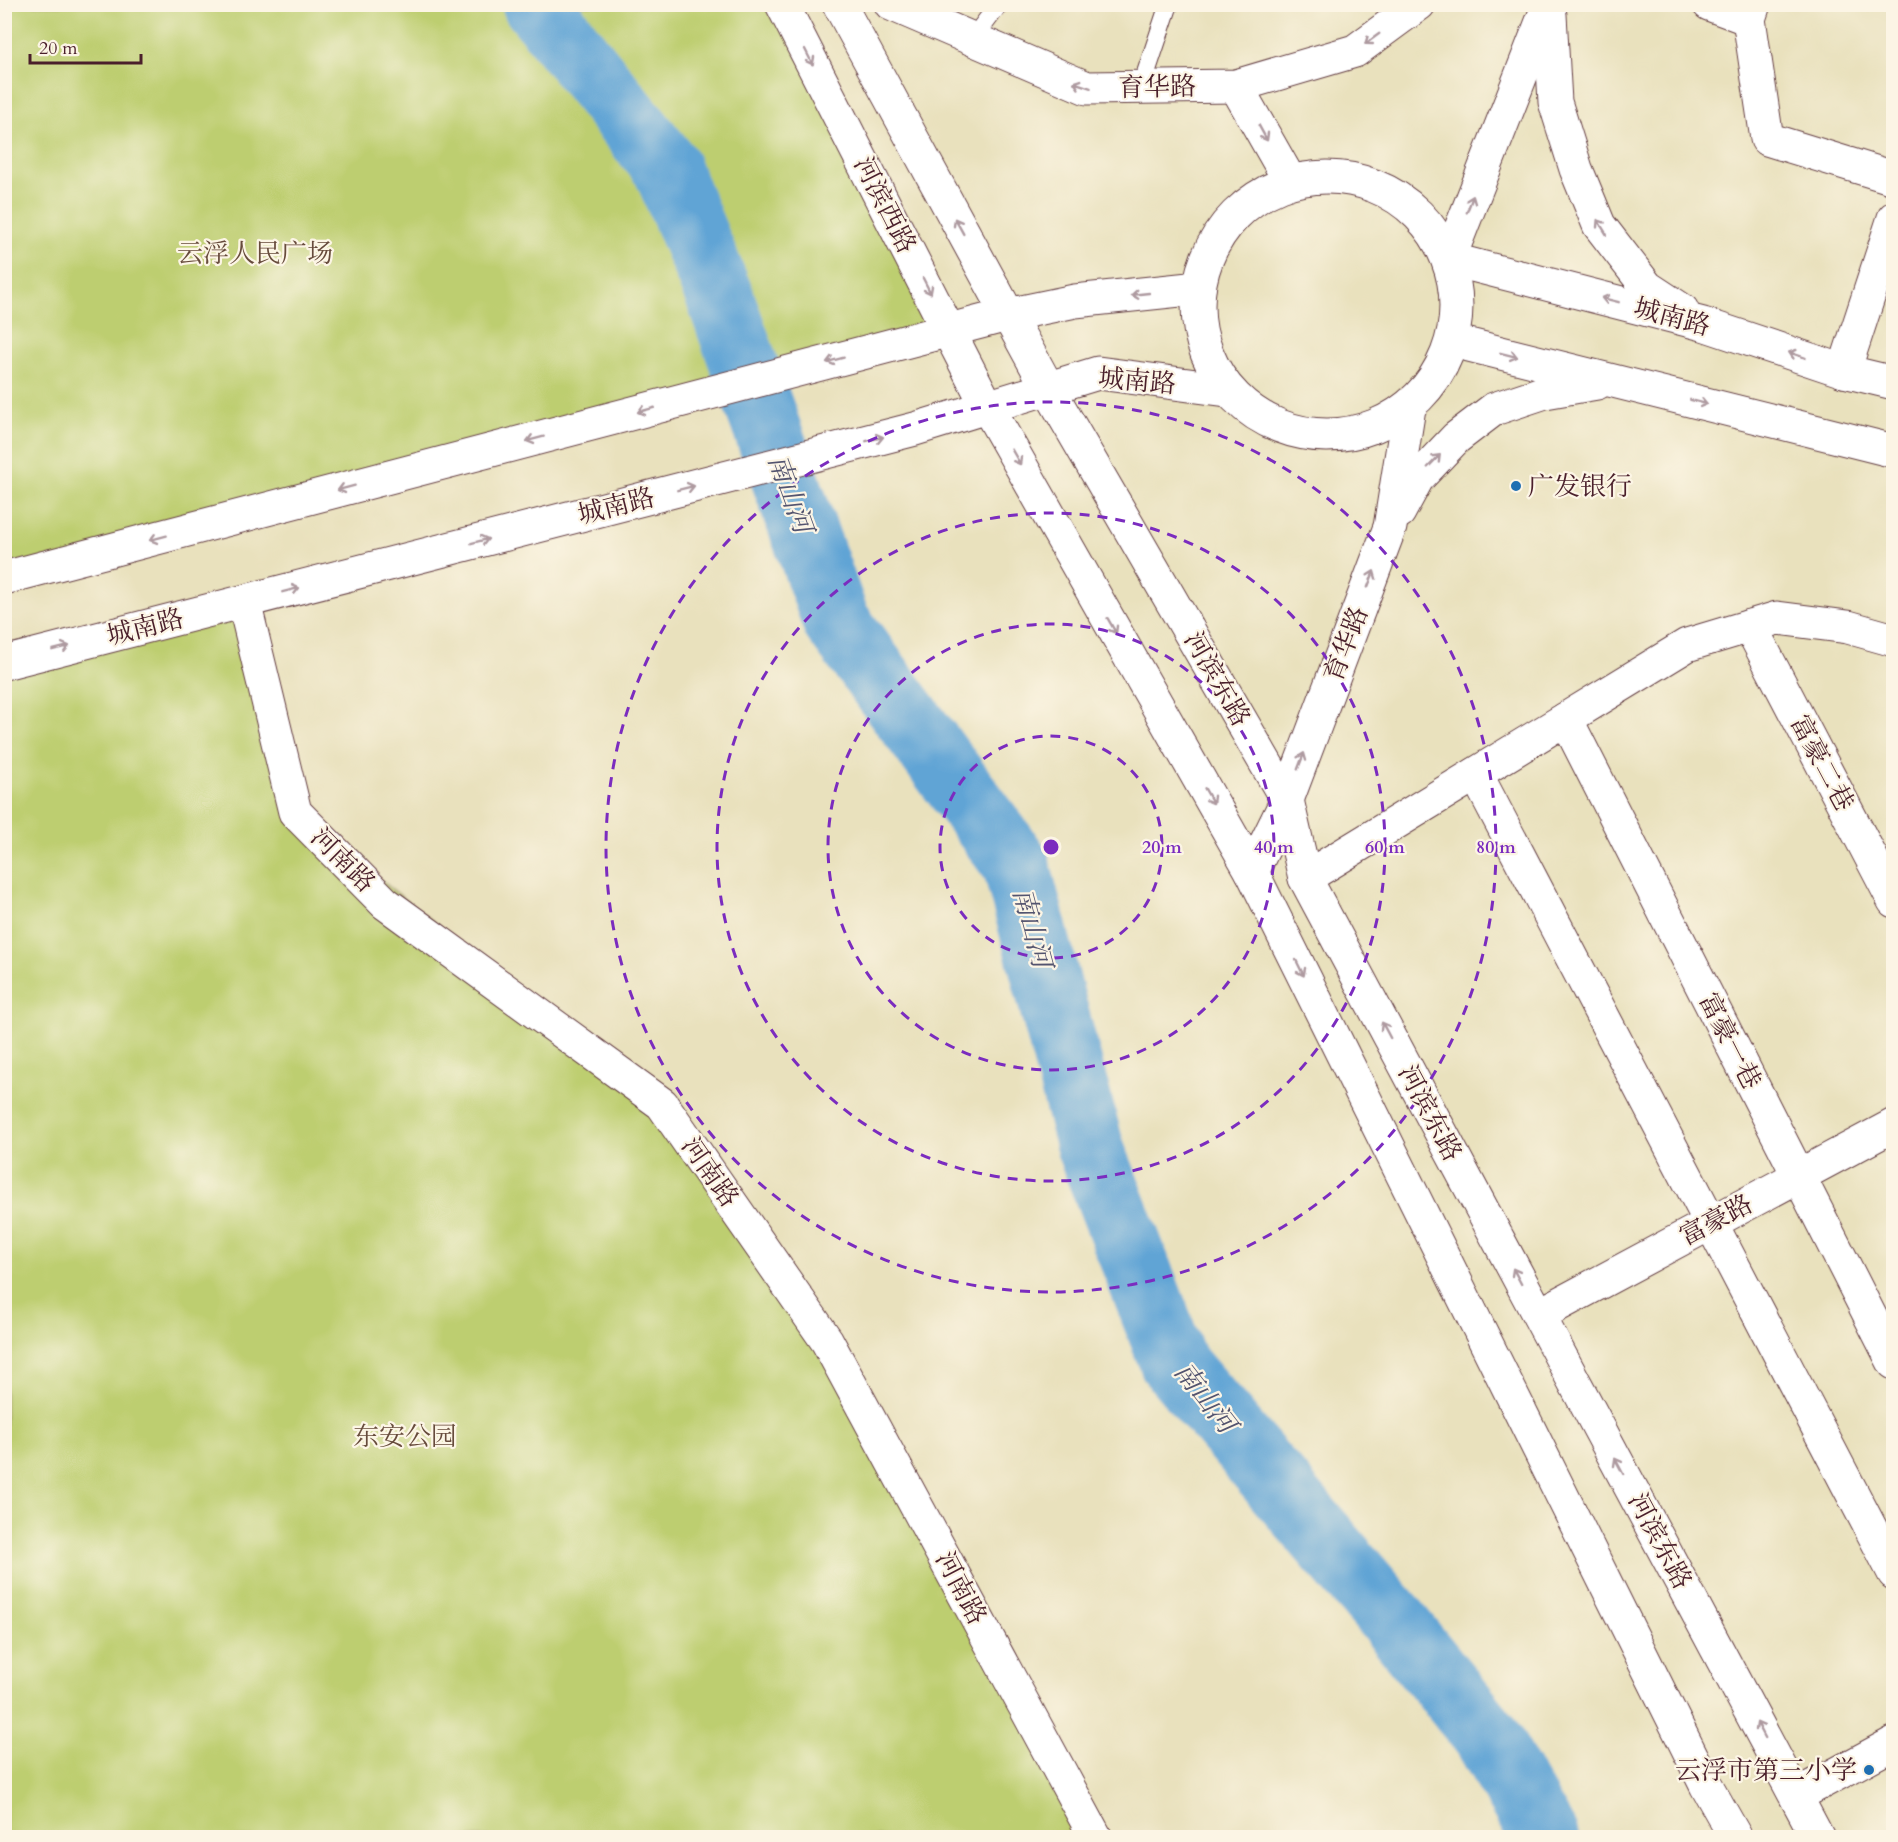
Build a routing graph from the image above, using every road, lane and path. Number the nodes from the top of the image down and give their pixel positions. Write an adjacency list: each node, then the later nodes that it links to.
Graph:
1 (782, 4): 20 (main road, 河滨西路, one-way to 20)
2 (839, 4): 18 (main road, 河滨西路, one-way to 2)
3 (891, 4): 10 (main road, 育华路)
4 (999, 4): 10 (lane)
5 (1169, 4): 12 (lane)
6 (1419, 4): 11 (main road, 育华路, one-way to 11)
7 (1549, 4): 16 (main road, one-way to 7); 19 (main road, one-way to 7)
8 (1709, 4): 9 (main road)
9 (1752, 12): 13 (main road)
10 (972, 40): 12 (main road, 育华路, one-way to 10)
11 (1236, 86): 12 (main road, 育华路); 14 (main road, one-way to 14)
12 (1141, 88)
13 (1893, 178)
14 (1290, 181): 16 (main road, 城南路); 17 (main road, 城南路)
15 (1893, 218): 22 (main road)
16 (1449, 259): 19 (main road, 城南路, one-way to 16); 21 (main road, 城南路)
17 (1199, 288): 18 (main road, one-way to 18); 26 (main road, 城南路)
18 (1007, 315): 20 (main road); 25 (main road, 河滨西路)
19 (1703, 324): 22 (main road, 城南路, one-way to 19)
20 (949, 330): 27 (main road, 河滨西路); 31 (main road, one-way to 31)
21 (1453, 341): 23 (main road, one-way to 23); 28 (main road, 城南路)
22 (1844, 371): 24 (main road, 城南路)
23 (1609, 380): 29 (main road, one-way to 29); 30 (main road, one-way to 23)
24 (1893, 384)
25 (1048, 388): 26 (main road, 城南路); 27 (main road, 城南路); 38 (main road, 河滨东路)
26 (1227, 390): 28 (main road, 城南路)
27 (987, 406): 32 (main road, 城南路, one-way to 27); 39 (main road, 河滨东路, one-way to 39)
28 (1408, 408): 30 (main road, 育华路)
29 (1893, 451)
30 (1390, 527): 38 (main road, 育华路, one-way to 30)
31 (4, 578)
32 (244, 602): 35 (main road, 城南路, one-way to 32); 50 (main road, 河南路)
33 (1750, 626): 34 (main road); 36 (main road); 41 (main road, 富豪二巷)
34 (1893, 640)
35 (4, 663)
36 (1566, 719): 37 (main road); 43 (main road, 富豪一巷)
37 (1476, 774): 40 (main road); 44 (main road)
38 (1287, 800): 39 (main road, 育华路); 40 (main road, 河滨东路)
39 (1252, 872): 51 (main road, 河滨东路, one-way to 51)
40 (1305, 878): 45 (main road, 河滨东路, one-way to 40)
41 (1893, 901)
42 (1893, 1125): 43 (main road, 富豪路)
43 (1798, 1176): 44 (main road, 富豪路); 46 (main road, 富豪一巷)
44 (1711, 1223): 45 (main road, 富豪路); 47 (main road)
45 (1539, 1315): 49 (main road, 河滨东路, one-way to 45)
46 (1893, 1363)
47 (1893, 1573)
48 (1893, 1743): 49 (main road)
49 (1796, 1796): 52 (main road, 河滨东路)
50 (1096, 1838)
51 (1736, 1838)
52 (1818, 1838)

